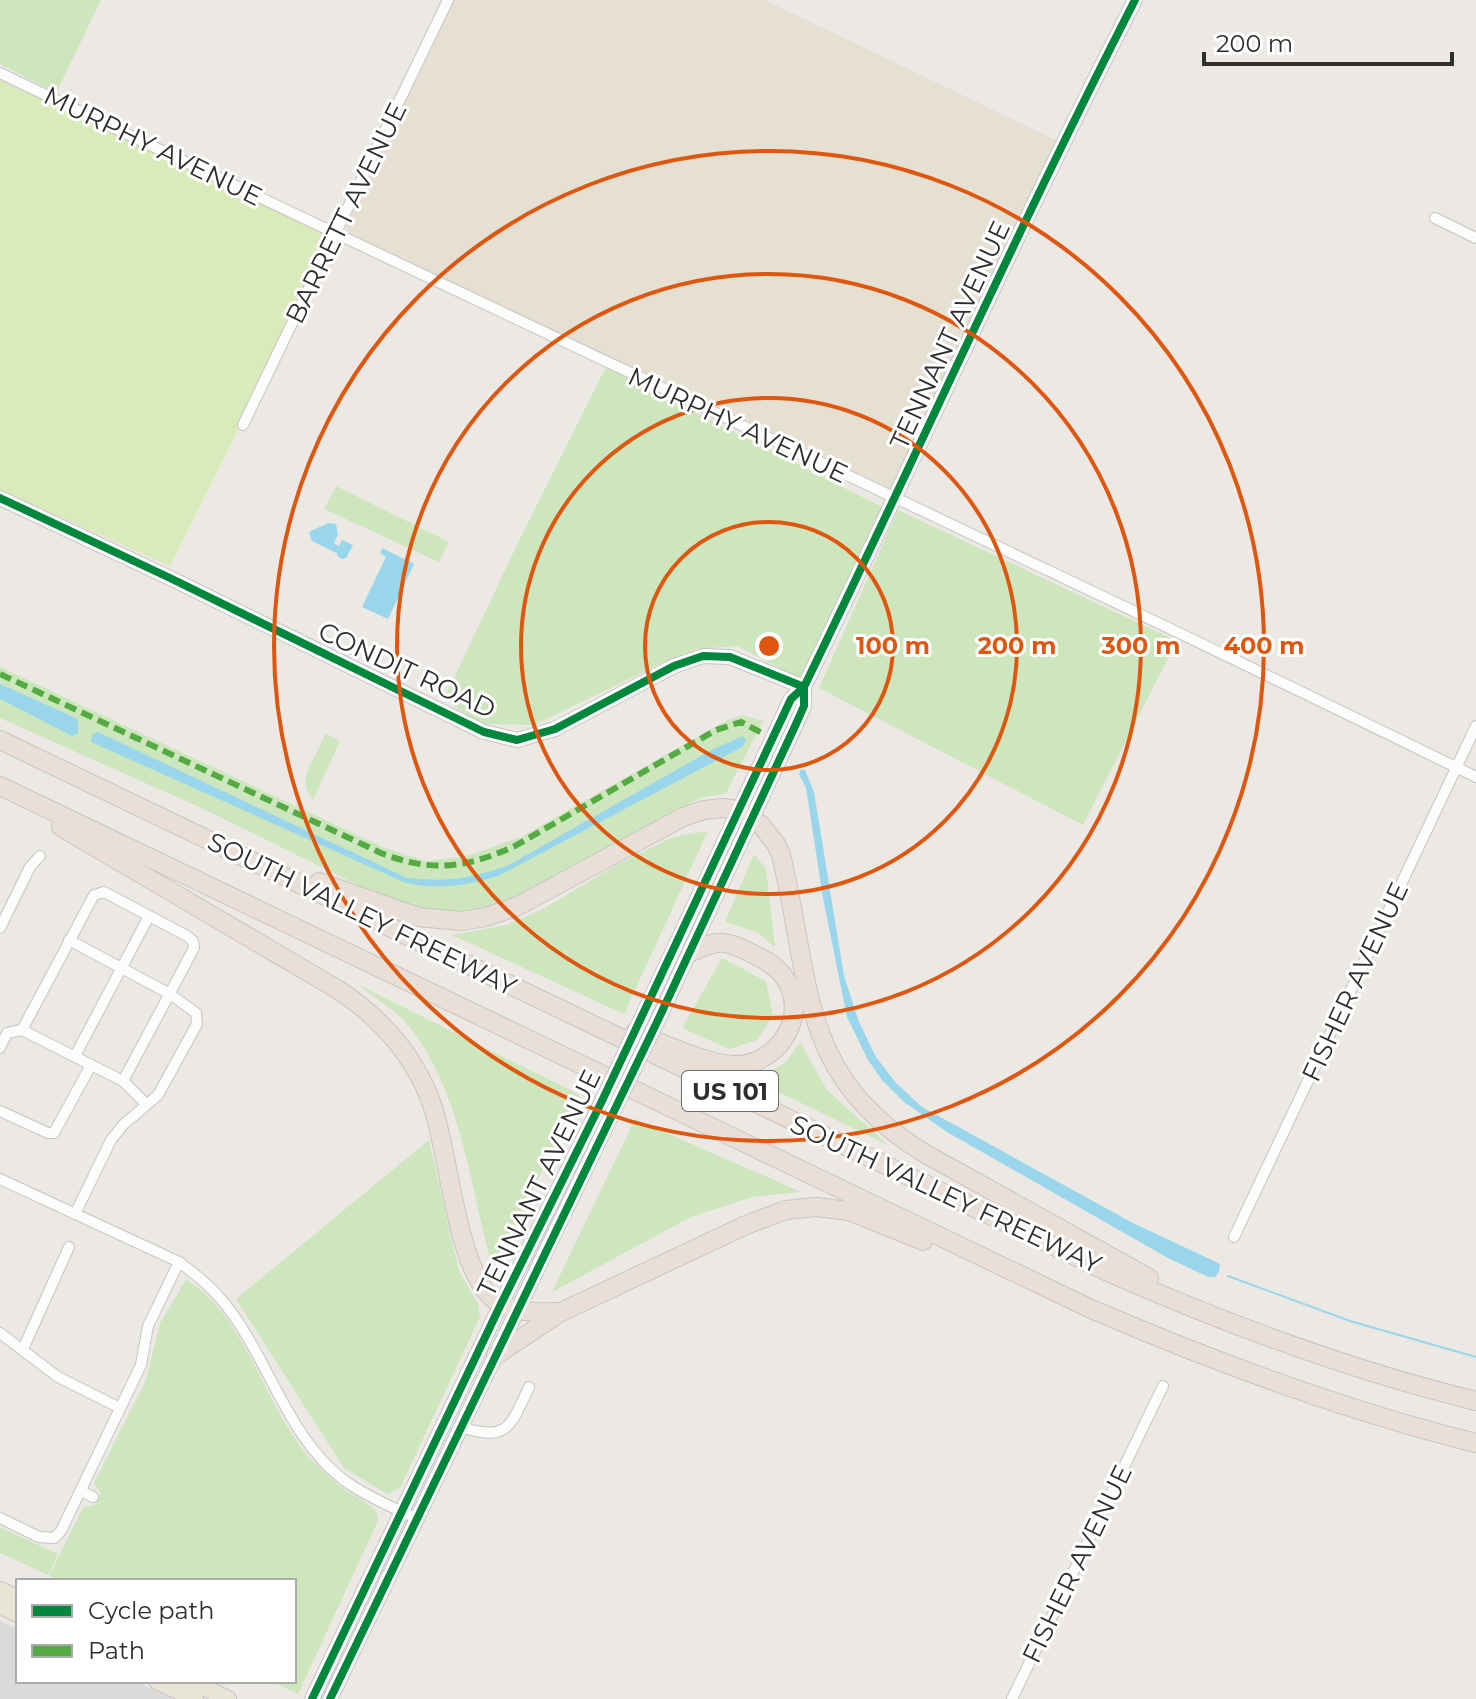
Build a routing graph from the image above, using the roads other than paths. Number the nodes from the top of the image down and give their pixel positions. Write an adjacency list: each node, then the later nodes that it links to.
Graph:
1 (448, 0): 5 (street, BARRETT AVENUE)
2 (1135, 0): 9 (street, TENNANT AVENUE)
3 (0, 73): 5 (street, MURPHY AVENUE)
4 (1435, 218): 6 (street)
5 (336, 234): 7 (street, BARRETT AVENUE); 9 (street, MURPHY AVENUE)
6 (1476, 238)
7 (243, 425)
8 (0, 498): 10 (street, CONDIT ROAD)
9 (895, 500): 10 (street, TENNANT AVENUE); 13 (street, MURPHY AVENUE)
10 (804, 687): 16 (street, TENNANT AVENUE)
11 (1476, 726): 13 (street, FISHER AVENUE)
12 (0, 740): 17 (highway, SOUTH VALLEY FREEWAY / US 101)
13 (1456, 767): 14 (street, MURPHY AVENUE); 38 (street, FISHER AVENUE)
14 (1476, 777)
15 (6, 789): 41 (highway); 42 (highway, SOUTH VALLEY FREEWAY / US 101)
16 (745, 814): 17 (highway); 24 (street, TENNANT AVENUE); 34 (street, TENNANT AVENUE, bridge); 44 (highway)
17 (177, 826): 27 (highway, SOUTH VALLEY FREEWAY / US 101)
18 (40, 856): 20 (street)
19 (0, 900): 20 (street)
20 (11, 905): 22 (street)
21 (149, 916): 23 (street); 25 (street); 26 (street)
22 (0, 928)
23 (69, 940): 25 (street); 28 (street)
24 (691, 952): 27 (highway); 34 (street, TENNANT AVENUE, bridge)
25 (122, 967): 26 (street); 30 (street)
26 (170, 994): 32 (street); 33 (street)
27 (544, 1002): 44 (highway, SOUTH VALLEY FREEWAY / US 101)
28 (22, 1030): 29 (street); 30 (street)
29 (0, 1048)
30 (75, 1056): 31 (street)
31 (91, 1065): 32 (street); 35 (street)
32 (123, 1081): 33 (street)
33 (146, 1104): 37 (street)
34 (607, 1107): 41 (street, TENNANT AVENUE)
35 (0, 1111)
36 (0, 1179): 37 (street)
37 (75, 1214): 40 (street)
38 (1234, 1237)
39 (69, 1247): 46 (street)
40 (179, 1262): 51 (street); 56 (street)
41 (509, 1306): 43 (highway); 47 (street, TENNANT AVENUE); 56 (street, TENNANT AVENUE)
42 (1089, 1308): 43 (highway); 53 (highway, SOUTH VALLEY FREEWAY / US 101)
43 (561, 1312): 47 (highway)
44 (1202, 1312): 50 (highway, SOUTH VALLEY FREEWAY / US 101)
45 (0, 1333): 46 (street)
46 (23, 1349): 51 (street)
47 (496, 1355): 52 (street, TENNANT AVENUE)
48 (1163, 1386): 65 (street, FISHER AVENUE)
49 (529, 1387): 52 (street)
50 (1476, 1401)
51 (118, 1407): 54 (street)
52 (461, 1427): 58 (street, TENNANT AVENUE)
53 (1476, 1443)
54 (81, 1491): 55 (street); 57 (street)
55 (93, 1497)
56 (401, 1511): 58 (street); 63 (street, TENNANT AVENUE)
57 (0, 1518)
58 (416, 1518): 64 (street, TENNANT AVENUE)
59 (161, 1683): 61 (main road)
60 (194, 1683): 62 (main road)
61 (195, 1699)
62 (228, 1699)
63 (312, 1699)
64 (330, 1699)
65 (1012, 1699)

